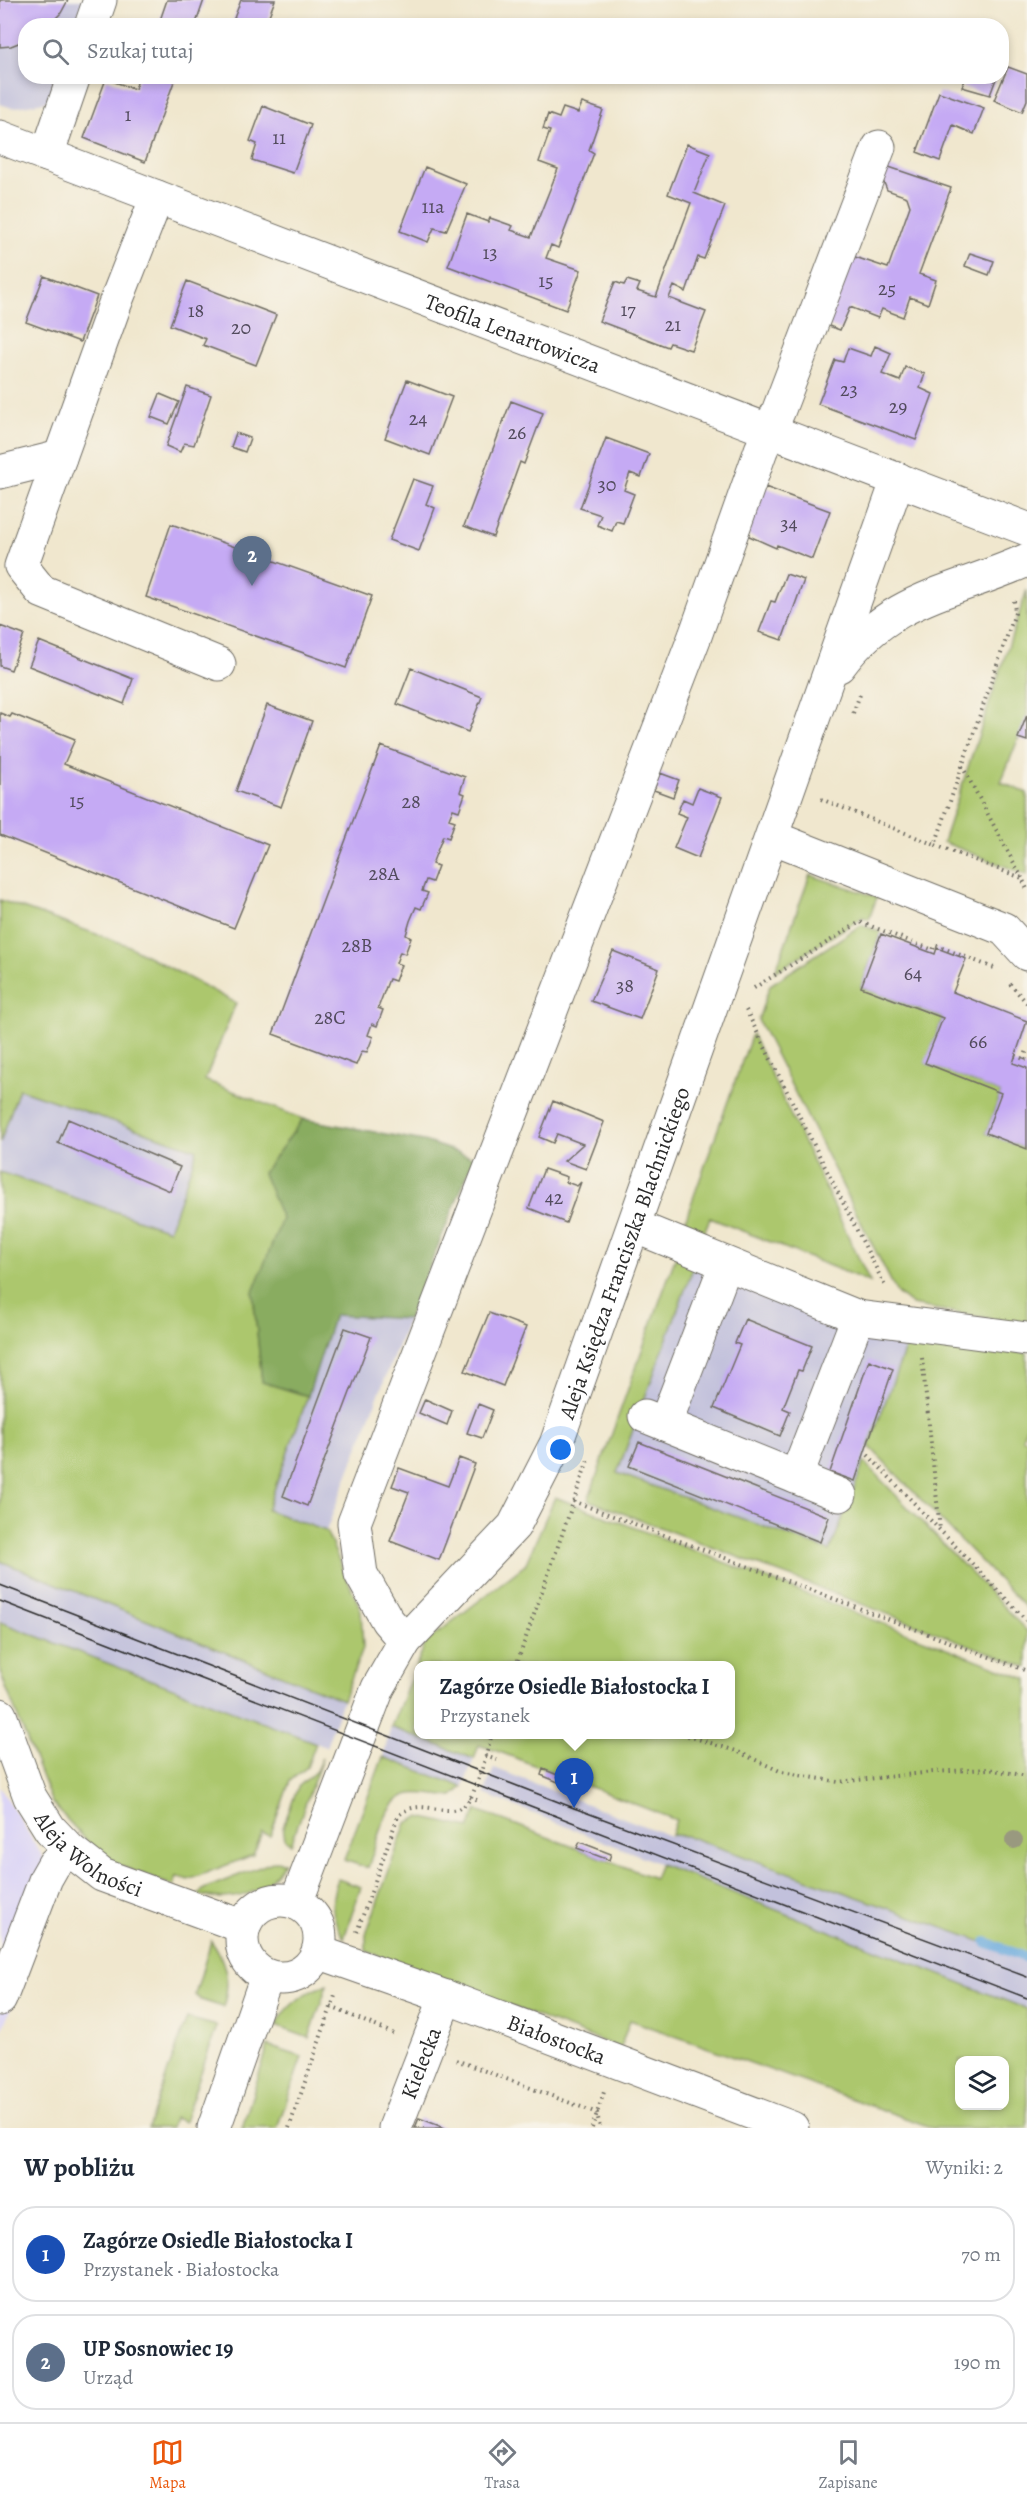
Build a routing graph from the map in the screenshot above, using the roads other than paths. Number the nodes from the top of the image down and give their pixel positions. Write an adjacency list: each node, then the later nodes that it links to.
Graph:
1 (100, 0): 2 (street)
2 (94, 18)
3 (71, 84): 6 (street)
4 (0, 137): 6 (street, Teofila Lenartowicza)
5 (879, 147): 8 (street)
6 (47, 155): 7 (street, Teofila Lenartowicza)
7 (157, 197): 8 (street, Teofila Lenartowicza); 9 (street)
8 (769, 430): 11 (street, Teofila Lenartowicza); 25 (street)
9 (60, 457): 10 (street); 14 (street)
10 (0, 472)
11 (898, 479): 12 (street, Teofila Lenartowicza); 16 (street, Aleja Księdza Franciszka Blachnickiego)
12 (1027, 529)
13 (1027, 560): 16 (street, Aleja Księdza Franciszka Blachnickiego)
14 (10, 564): 15 (street)
15 (219, 664)
16 (823, 691): 17 (street, Aleja Księdza Franciszka Blachnickiego)
17 (772, 837): 18 (street); 19 (street, Aleja Księdza Franciszka Blachnickiego)
18 (1027, 954)
19 (634, 1226): 20 (street); 25 (street, Aleja Księdza Franciszka Blachnickiego)
20 (726, 1264): 21 (street); 23 (street)
21 (858, 1317): 22 (street); 23 (street)
22 (1027, 1339)
23 (796, 1477): 24 (street)
24 (840, 1495)
25 (405, 1641): 28 (street, Aleja Księdza Franciszka Blachnickiego)
26 (0, 1716): 27 (street, Aleja Wolności)
27 (70, 1850): 29 (street, Aleja Wolności); 33 (street)
28 (296, 1903): 29 (street); 30 (street)
29 (243, 1927): 31 (street)
30 (318, 1952): 31 (street); 32 (street, Białostocka)
31 (267, 1976): 34 (street)
32 (446, 1997): 35 (street, Kielecka); 36 (street, Białostocka)
33 (0, 1999)
34 (214, 2128)
35 (395, 2128)
36 (792, 2128)

